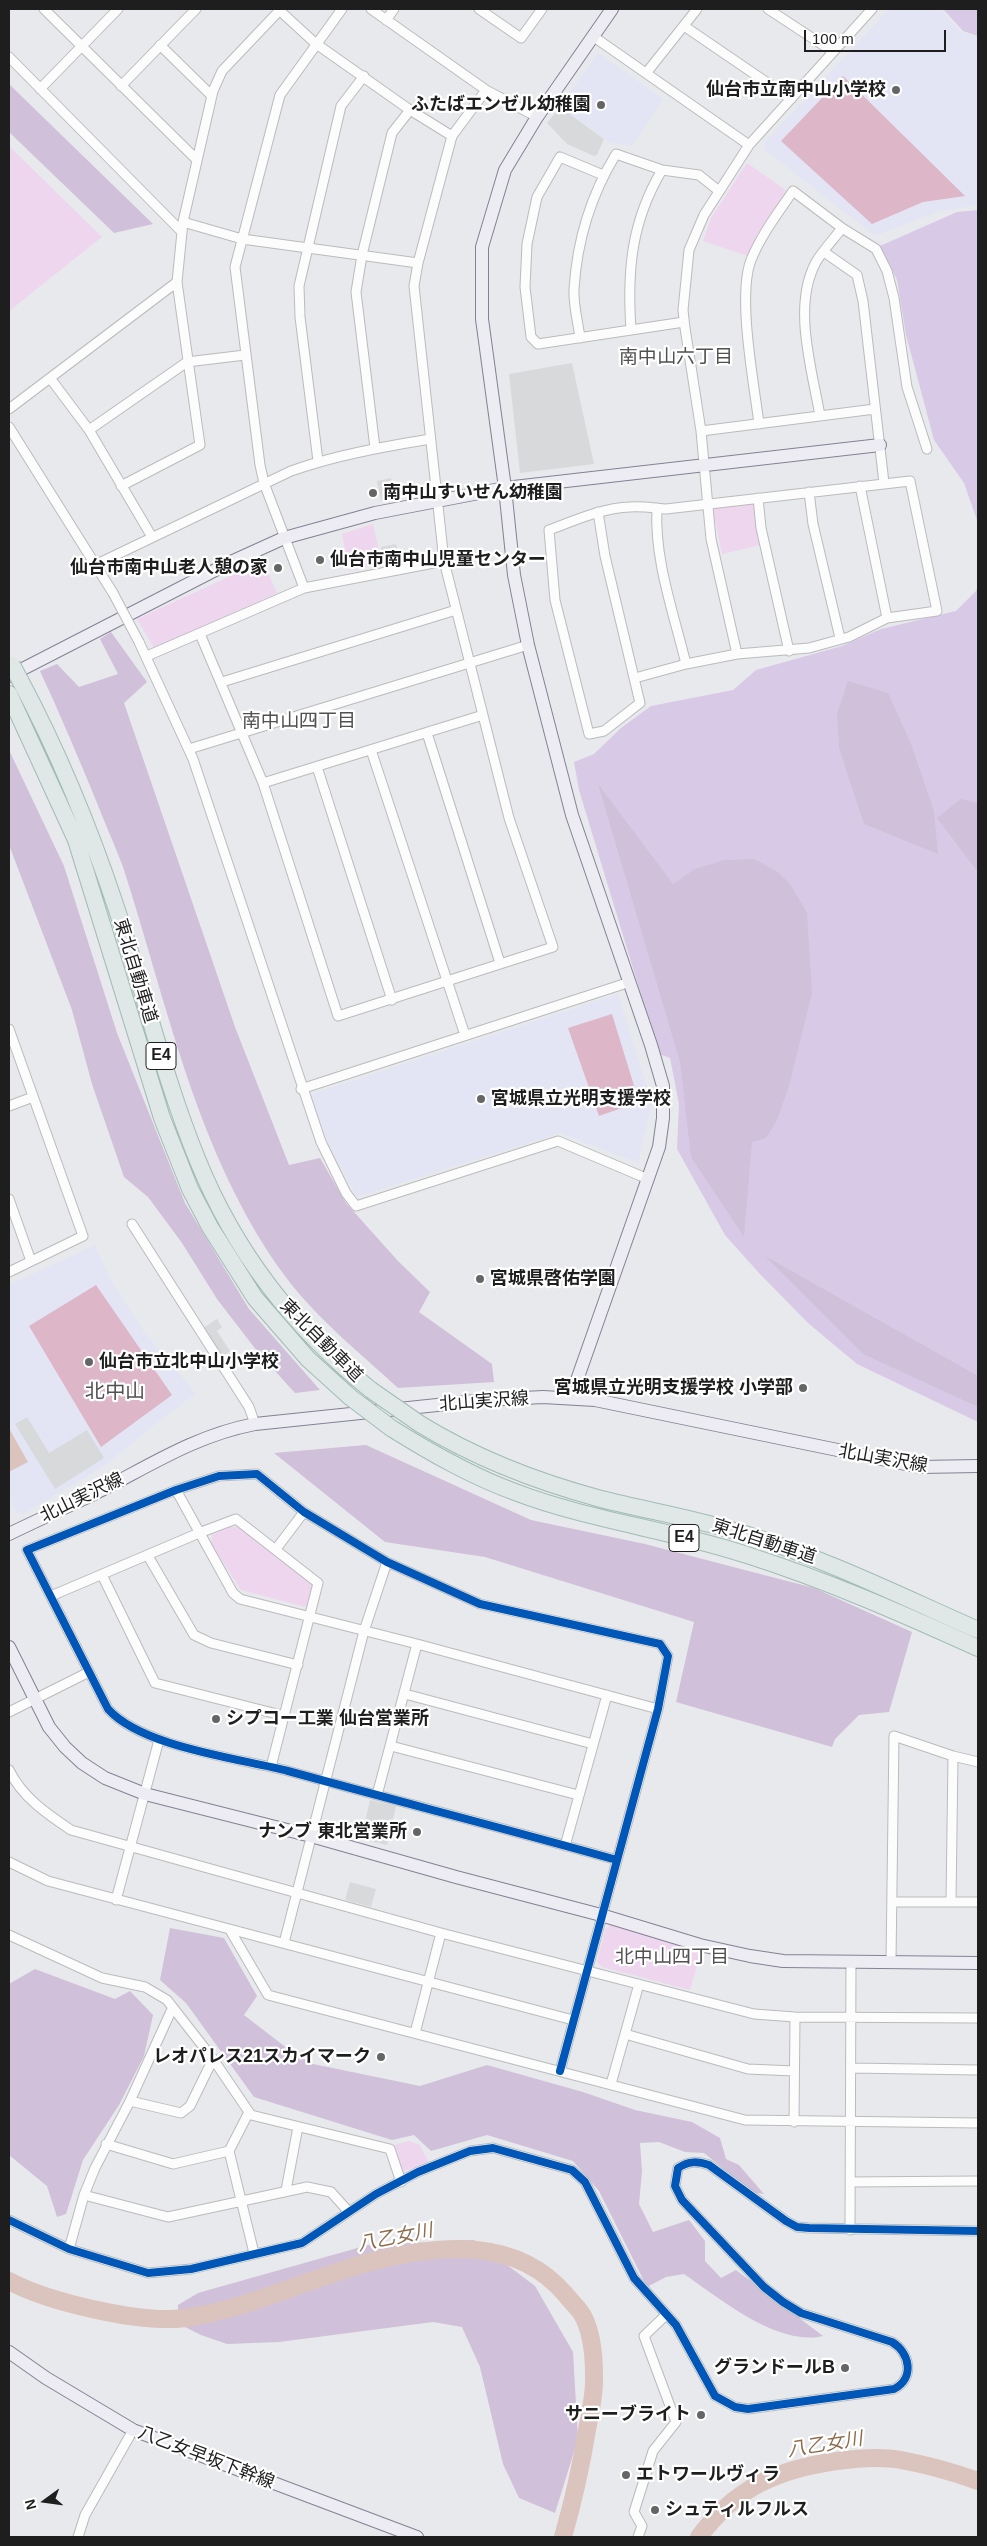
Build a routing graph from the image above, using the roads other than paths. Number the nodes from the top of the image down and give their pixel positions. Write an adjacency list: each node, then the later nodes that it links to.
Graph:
1 (44, 9): 19 (street)
2 (118, 9): 19 (street)
3 (196, 9): 18 (street)
4 (342, 9): 17 (street)
5 (371, 9): 14 (street)
6 (394, 9): 14 (street)
7 (479, 9): 8 (street)
8 (542, 9)
9 (612, 9): 16 (street)
10 (697, 9): 15 (street)
11 (768, 9): 20 (street)
12 (872, 9): 20 (street)
13 (279, 10): 17 (street); 27 (street)
14 (386, 20): 26 (street)
15 (684, 26): 22 (street); 28 (street)
16 (594, 36): 22 (street); 30 (street)
17 (315, 43): 23 (street); 39 (street)
18 (160, 45): 24 (street); 27 (street)
19 (81, 46): 24 (street); 25 (street)
20 (832, 51): 28 (street)
21 (9, 57): 25 (street)
22 (647, 72): 32 (street)
23 (364, 76): 29 (street); 40 (street)
24 (121, 86): 33 (street)
25 (40, 88): 37 (street)
26 (486, 90): 30 (street); 31 (street)
27 (212, 96): 33 (street)
28 (791, 99): 32 (street)
29 (410, 110): 31 (street); 42 (street)
30 (537, 118): 68 (street)
31 (452, 136): 43 (street)
32 (749, 144): 36 (street)
33 (197, 160): 37 (street)
34 (662, 170): 35 (street); 36 (street); 46 (street)
35 (603, 175): 47 (street); 47 (street)
36 (719, 191): 45 (street)
37 (182, 227): 39 (street); 44 (street)
38 (842, 228): 41 (street); 54 (street); 61 (street)
39 (242, 239): 40 (street); 48 (street)
40 (306, 248): 42 (street); 62 (street)
41 (824, 252): 52 (street); 53 (street)
42 (362, 255): 43 (street); 60 (street)
43 (418, 263): 58 (street)
44 (177, 282): 49 (street); 50 (street)
45 (684, 322): 46 (street); 57 (street)
46 (631, 330): 47 (street)
47 (580, 338)
48 (245, 354): 49 (street); 64 (street)
49 (187, 362): 56 (street); 66 (street)
50 (50, 378): 51 (street); 56 (street)
51 (9, 409)
52 (875, 409): 53 (street); 59 (street)
53 (820, 416): 54 (street)
54 (759, 424): 57 (street)
55 (9, 426): 78 (street)
56 (89, 430): 66 (street)
57 (701, 431): 63 (street)
58 (430, 439): 60 (street); 71 (street)
59 (880, 445): 63 (street); 65 (street)
60 (374, 448): 62 (street)
61 (927, 449)
62 (318, 461): 64 (street)
63 (703, 466): 68 (street); 72 (street)
64 (264, 483): 75 (street); 76 (street)
65 (884, 483): 67 (street); 81 (street)
66 (121, 486): 75 (street)
67 (860, 486): 69 (street); 81 (street)
68 (505, 488): 71 (street); 84 (street)
69 (809, 492): 70 (street); 83 (street)
70 (758, 498): 72 (street); 85 (street)
71 (436, 502): 76 (street); 77 (street)
72 (707, 504): 73 (street); 86 (street)
73 (657, 508): 74 (street); 89 (street)
74 (598, 512): 91 (street); 91 (street)
75 (152, 537): 78 (street)
76 (284, 538): 79 (street); 90 (street)
77 (444, 561): 79 (street); 80 (street)
78 (95, 565): 87 (street, bridge)
79 (304, 588): 82 (street)
80 (456, 610): 88 (street); 92 (street)
81 (887, 618): 83 (street)
82 (200, 634): 87 (street); 92 (street)
83 (840, 638): 85 (street)
84 (528, 645): 88 (street); 102 (street)
85 (789, 651): 86 (street)
86 (737, 654): 89 (street)
87 (147, 656): 97 (street)
88 (470, 662): 94 (street); 95 (street)
89 (686, 664): 91 (street)
90 (12, 670): 129 (highway, 東北自動車道 / E4, bridge)
91 (634, 678)
92 (222, 682): 95 (street)
93 (9, 694): 133 (highway, 東北自動車道 / E4, bridge)
94 (483, 715): 96 (street); 101 (street)
95 (242, 733): 97 (street); 100 (street)
96 (427, 733): 98 (street); 101 (street)
97 (189, 749): 107 (street)
98 (370, 750): 99 (street); 103 (street)
99 (317, 767): 100 (street); 104 (street)
100 (263, 783): 104 (street)
101 (500, 963): 103 (street)
102 (630, 982): 106 (street); 110 (street)
103 (447, 983): 104 (street); 106 (street)
104 (392, 1000)
105 (9, 1029): 108 (street)
106 (465, 1035): 107 (street)
107 (302, 1089): 110 (street)
108 (34, 1097): 109 (street); 114 (street)
109 (9, 1106)
110 (648, 1178): 116 (street)
111 (9, 1199): 112 (street)
112 (12, 1219): 114 (street)
113 (132, 1224): 117 (street)
114 (31, 1261): 115 (street)
115 (9, 1272)
116 (570, 1397): 117 (street, 北山実沢線); 118 (street, 北山実沢線)
117 (255, 1424): 122 (street, 北山実沢線)
118 (978, 1466)
119 (176, 1490): 120 (street); 121 (street); 127 (street)
120 (304, 1512): 123 (street); 125 (street)
121 (199, 1533): 123 (street); 124 (street); 128 (street)
122 (9, 1534)
123 (276, 1549): 128 (street)
124 (148, 1556): 126 (street); 134 (street)
125 (387, 1562): 130 (street); 139 (street)
126 (102, 1575): 127 (street); 141 (street)
127 (51, 1596): 135 (street)
128 (308, 1615): 130 (street); 134 (street)
129 (978, 1630)
130 (364, 1631): 131 (street); 149 (street)
131 (417, 1644): 136 (street); 137 (street)
132 (9, 1647): 138 (street)
133 (978, 1648)
134 (298, 1666): 141 (street)
135 (89, 1672): 138 (street); 142 (street)
136 (405, 1694): 143 (street); 144 (street)
137 (607, 1695): 139 (street); 143 (street)
138 (35, 1699): 140 (street); 150 (street)
139 (658, 1709): 156 (street)
140 (9, 1712)
141 (285, 1716): 147 (street)
142 (159, 1740): 147 (street); 150 (street)
143 (593, 1744): 152 (street)
144 (391, 1746): 151 (street); 152 (street)
145 (954, 1756): 146 (street); 160 (street); 161 (street)
146 (978, 1762)
147 (271, 1767): 149 (street)
148 (9, 1770): 155 (street)
149 (327, 1782): 151 (street); 153 (street)
150 (145, 1794): 153 (street); 155 (street)
151 (377, 1795): 154 (street)
152 (578, 1795): 154 (street)
153 (311, 1836): 158 (street); 163 (street)
154 (566, 1846): 156 (street)
155 (130, 1848): 158 (street); 159 (street)
156 (616, 1860): 163 (street)
157 (9, 1862): 159 (street)
158 (297, 1893): 165 (street); 167 (street)
159 (116, 1900): 164 (street)
160 (892, 1902): 161 (street); 169 (street)
161 (952, 1902): 162 (street)
162 (978, 1902)
163 (601, 1915): 168 (street); 171 (street)
164 (230, 1930): 167 (street); 179 (street)
165 (441, 1933): 171 (street); 172 (street)
166 (9, 1935): 174 (street)
167 (284, 1943): 172 (street)
168 (851, 1961): 169 (street); 176 (street)
169 (891, 1961): 170 (street)
170 (978, 1963)
171 (587, 1970): 173 (street); 178 (street)
172 (428, 1983): 178 (street); 179 (street)
173 (639, 1984): 175 (street); 180 (street)
174 (172, 2009): 181 (street); 187 (street)
175 (795, 2017): 176 (street); 184 (street)
176 (851, 2017): 177 (street); 182 (street)
177 (978, 2018)
178 (573, 2020): 185 (street)
179 (415, 2033): 185 (street)
180 (625, 2034): 184 (street); 186 (street)
181 (213, 2059): 187 (street); 188 (street)
182 (851, 2068): 183 (street); 190 (street)
183 (978, 2070)
184 (794, 2071): 189 (street)
185 (560, 2072): 186 (street)
186 (611, 2084): 189 (street)
187 (130, 2101): 193 (street)
188 (249, 2112): 192 (street); 194 (street)
189 (794, 2122): 190 (street)
190 (850, 2122): 191 (street); 197 (street)
191 (978, 2123)
192 (298, 2127): 196 (street); 198 (street)
193 (106, 2144): 194 (street); 199 (street)
194 (229, 2151): 200 (street)
195 (978, 2181): 197 (street)
196 (401, 2182): 201 (street); 207 (street)
197 (850, 2182): 203 (street)
198 (286, 2190): 200 (street); 201 (street)
199 (84, 2195): 200 (street); 205 (street)
200 (241, 2201): 206 (street)
201 (348, 2211): 206 (street)
202 (9, 2220): 205 (street)
203 (850, 2230): 204 (street); 207 (street)
204 (978, 2231)
205 (69, 2249): 206 (street)
206 (254, 2253)
207 (666, 2315): 212 (street)
208 (9, 2352): 209 (street, 八乙女早坂下幹線)
209 (133, 2430): 210 (street); 211 (street, 八乙女早坂下幹線)
210 (78, 2537)
211 (417, 2537)
212 (638, 2537)

